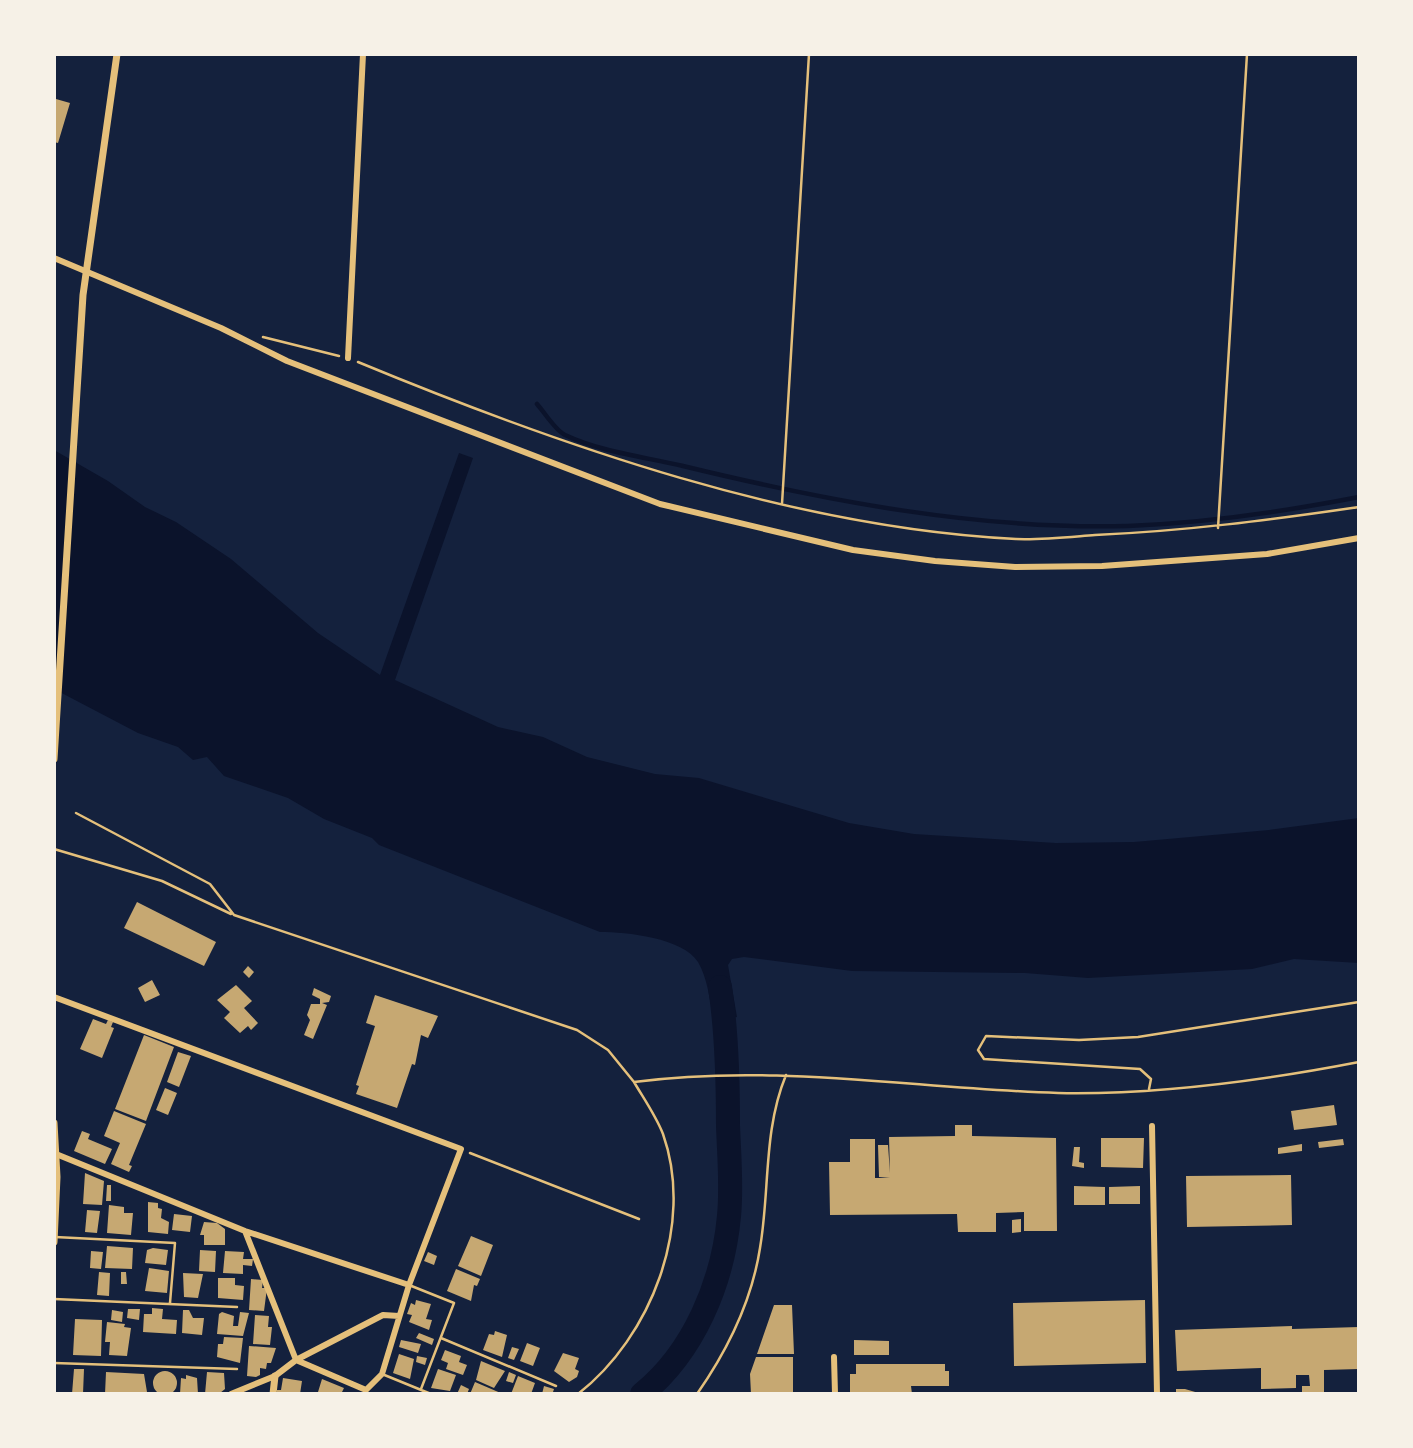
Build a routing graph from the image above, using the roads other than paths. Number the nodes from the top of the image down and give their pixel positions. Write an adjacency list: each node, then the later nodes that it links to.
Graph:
1 (117, 54): 4 (street)
2 (363, 54): 5 (street)
3 (54, 258): 4 (street)
4 (86, 270): 6 (street); 7 (street)
5 (348, 358)
6 (1359, 538)
7 (54, 759)
8 (54, 998): 14 (street)
9 (54, 1123): 11 (street)
10 (1152, 1126): 33 (street)
11 (56, 1154): 12 (street); 13 (street)
12 (245, 1231): 14 (street); 21 (street)
13 (54, 1239): 16 (lane)
14 (409, 1285): 18 (street); 19 (lane)
15 (54, 1299): 16 (lane)
16 (170, 1303): 17 (lane)
17 (237, 1307)
18 (399, 1316): 21 (street); 24 (street)
19 (441, 1338): 26 (lane); 27 (lane)
20 (834, 1357): 32 (street)
21 (296, 1360): 25 (street); 28 (street)
22 (54, 1363): 23 (lane)
23 (237, 1369)
24 (382, 1374): 27 (lane); 28 (street)
25 (275, 1376): 29 (street); 30 (street)
26 (556, 1386)
27 (421, 1389): 31 (lane)
28 (366, 1392)
29 (231, 1394)
30 (272, 1394)
31 (431, 1394)
32 (835, 1394)
33 (1157, 1394)

